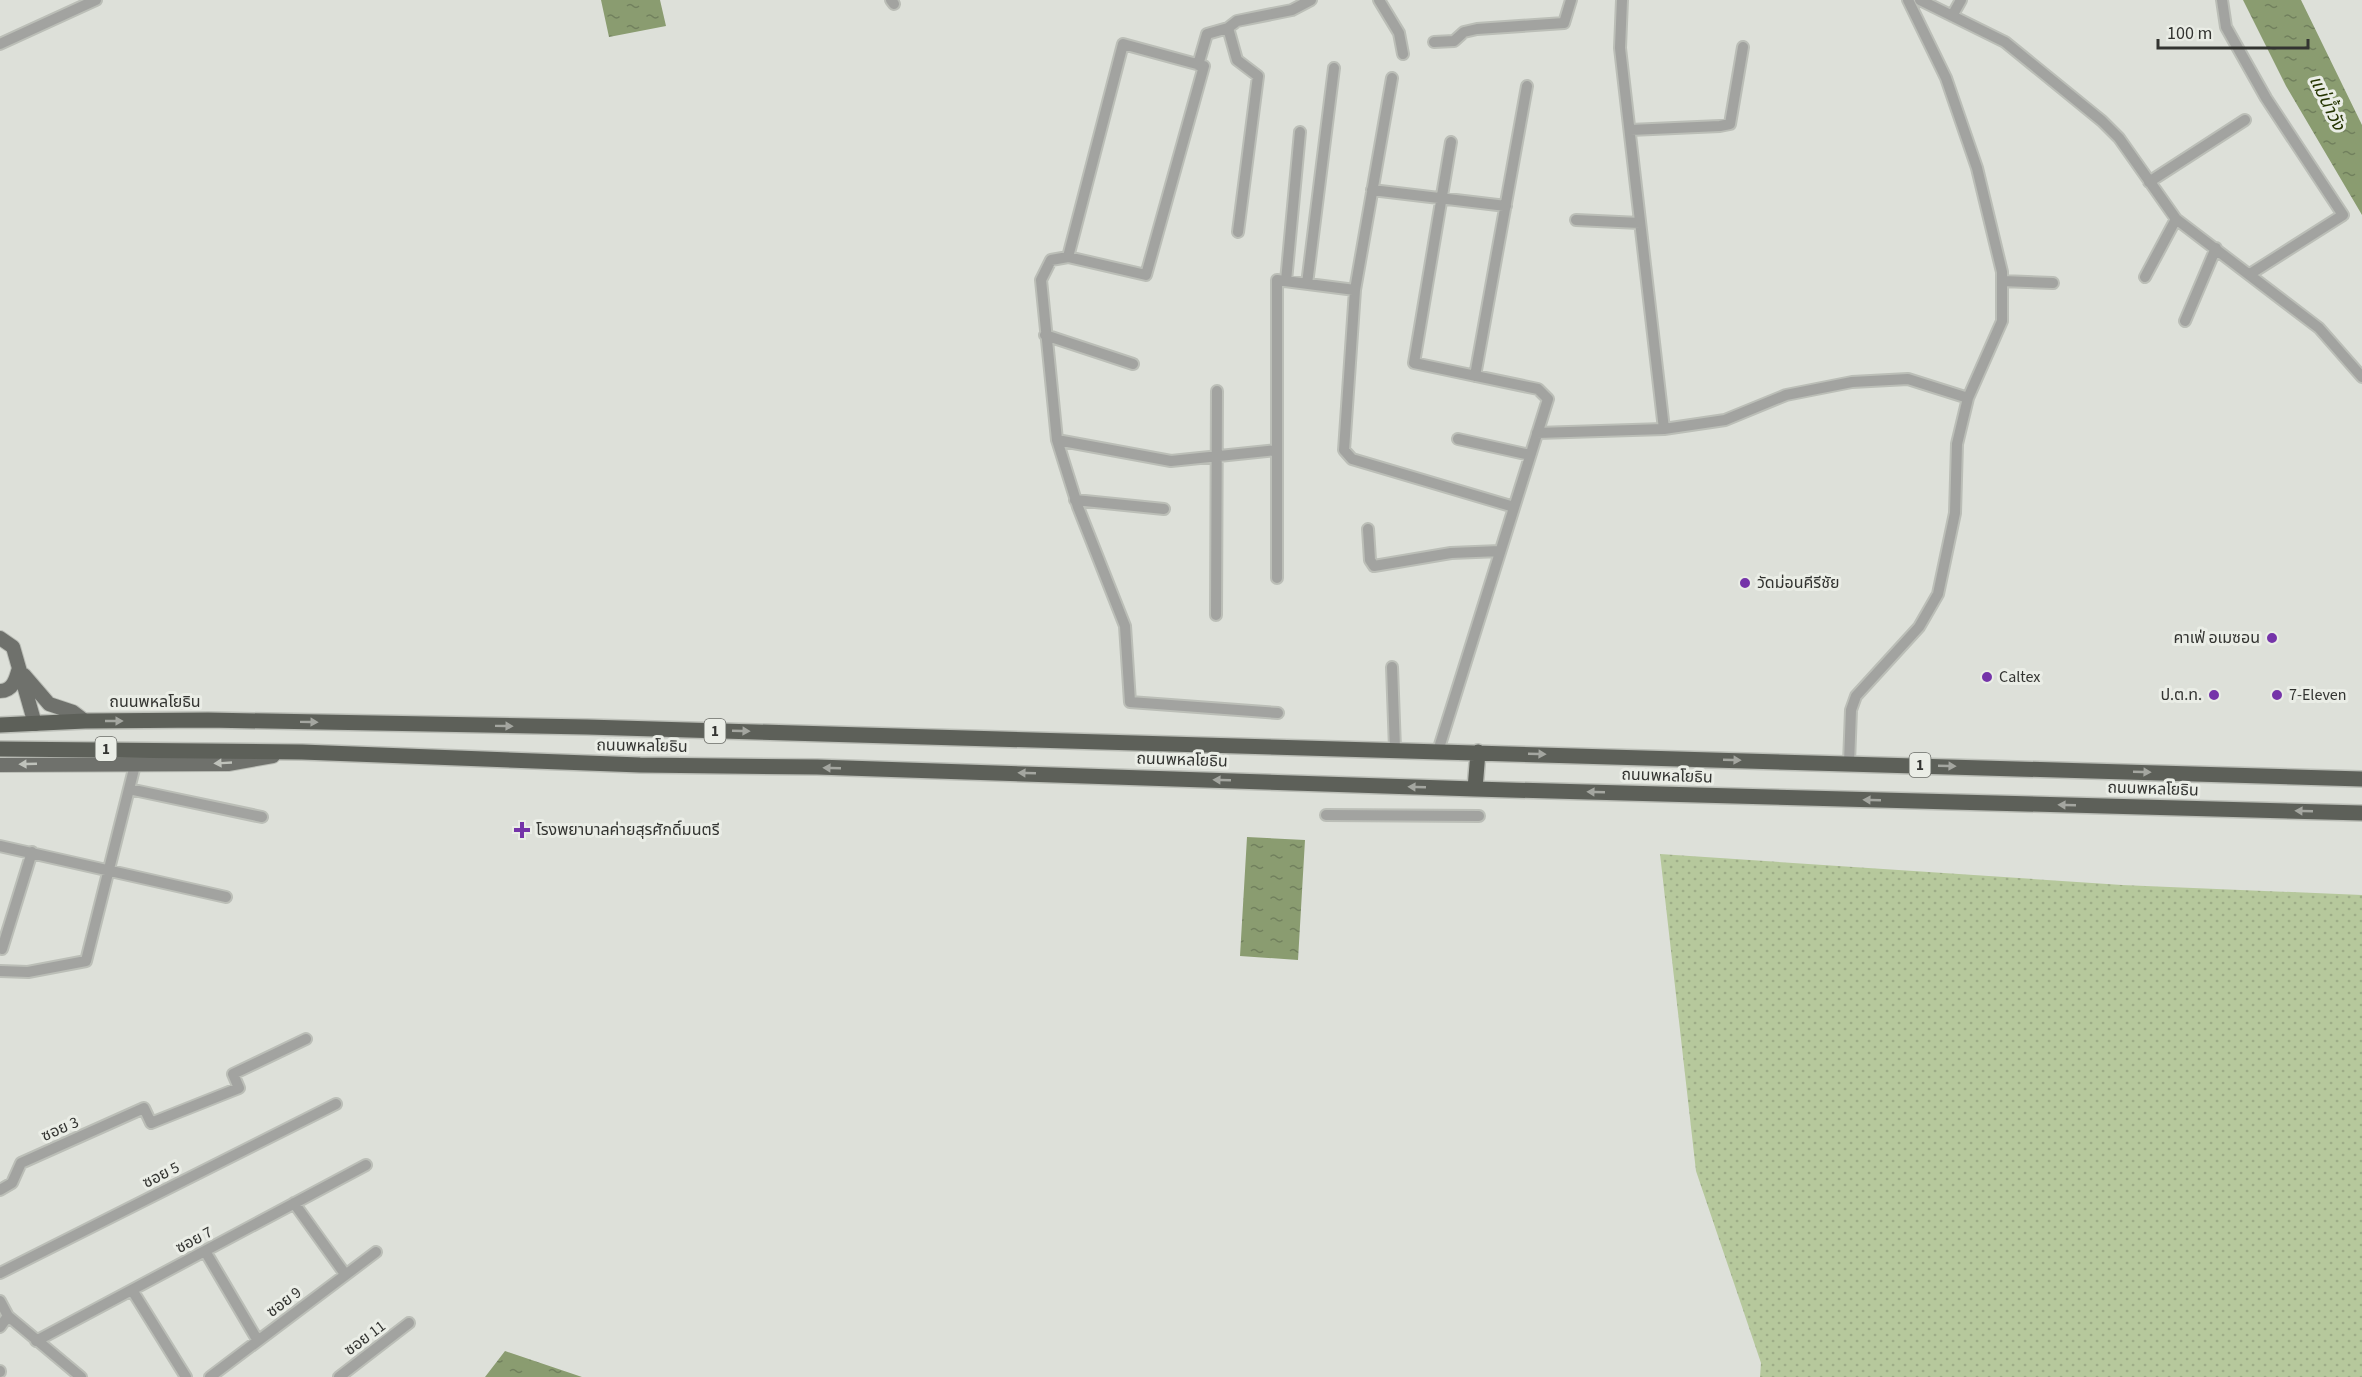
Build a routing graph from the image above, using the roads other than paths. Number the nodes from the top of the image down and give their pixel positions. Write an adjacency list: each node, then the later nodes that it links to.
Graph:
1 (96, 0): 13 (street)
2 (1311, 0): 11 (street)
3 (1379, 0): 15 (street)
4 (1571, 0): 12 (street)
5 (1622, 0): 21 (street)
6 (1908, 0): 37 (street)
7 (1920, 0): 10 (street)
8 (1961, 0): 10 (street)
9 (2222, 0): 34 (street)
10 (1952, 16): 24 (street)
11 (1228, 28): 16 (street); 31 (street)
12 (1434, 42)
13 (0, 44)
14 (1743, 47): 21 (street)
15 (1403, 54)
16 (1198, 64): 33 (street); 33 (street)
17 (1334, 68): 39 (street)
18 (1392, 78): 25 (street)
19 (1527, 86): 27 (street)
20 (2245, 120): 24 (street)
21 (1630, 130): 30 (street)
22 (1300, 132): 36 (street)
23 (1451, 142): 26 (street)
24 (2149, 182): 28 (street)
25 (1372, 190): 26 (street); 40 (street)
26 (1441, 199): 27 (street); 44 (street)
27 (1506, 206): 44 (street)
28 (2176, 219): 32 (street); 35 (street)
29 (1576, 220): 30 (street)
30 (1640, 223): 48 (street)
31 (1238, 232)
32 (2216, 248): 34 (street); 41 (street)
33 (1068, 257): 42 (street)
34 (2250, 274): 45 (street)
35 (2145, 277)
36 (1286, 281): 39 (street); 52 (street)
37 (2002, 281): 38 (street); 47 (street)
38 (2053, 283)
39 (1307, 284): 40 (street)
40 (1355, 290): 56 (street)
41 (2185, 321)
42 (1045, 335): 43 (street); 51 (street)
43 (1133, 364)
44 (1475, 376): 49 (street)
45 (2362, 377)
46 (1217, 392): 54 (street)
47 (1968, 398): 48 (street); 76 (street)
48 (1664, 429): 49 (street)
49 (1537, 433): 53 (street)
50 (1458, 439): 53 (street)
51 (1057, 440): 54 (street); 55 (street)
52 (1277, 450): 54 (street); 60 (street)
53 (1530, 455): 56 (street)
54 (1216, 458): 61 (street)
55 (1075, 500): 57 (street); 66 (street)
56 (1514, 507): 59 (street)
57 (1164, 509)
58 (1368, 529): 59 (street)
59 (1500, 551): 73 (street)
60 (1277, 578)
61 (1216, 615)
62 (0, 638): 64 (main road)
63 (1392, 667): 72 (street)
64 (19, 668): 65 (main road); 67 (main road); 68 (main road)
65 (0, 691)
66 (1278, 713)
67 (86, 721): 68 (highway, ถนนพหลโยธิน / 1); 72 (highway, ถนนพหลโยธิน / 1, one-way to 72)
68 (35, 723): 69 (highway, ถนนพหลโยธิน / 1); 70 (highway)
69 (0, 725)
70 (36, 748): 71 (highway, ถนนพหลโยธิน / 1); 74 (highway, ถนนพหลโยธิน / 1)
71 (0, 749)
72 (1395, 749): 73 (highway, ถนนพหลโยธิน / 1)
73 (1438, 751): 75 (highway, ถนนพหลโยธิน / 1)
74 (302, 752): 78 (main road, 1, one-way to 78); 81 (highway, ถนนพหลโยธิน / 1, one-way to 74)
75 (1478, 752): 76 (highway, ถนนพหลโยธิน / 1, one-way to 76); 81 (highway)
76 (1849, 763): 79 (highway, ถนนพหลโยธิน / 1, one-way to 79)
77 (0, 765): 78 (main road, 1, one-way to 77)
78 (135, 765): 80 (street)
79 (2362, 779)
80 (129, 789): 85 (street); 88 (street)
81 (1475, 789): 82 (highway, ถนนพหลโยธิน / 1, one-way to 81)
82 (2362, 813)
83 (1326, 815): 84 (street)
84 (1479, 816)
85 (262, 817)
86 (0, 846): 87 (street)
87 (32, 852): 88 (street); 90 (street)
88 (110, 870): 89 (street); 91 (street)
89 (226, 897)
90 (2, 949)
91 (0, 970)
92 (306, 1039): 95 (street, ซอย 3)
93 (336, 1104): 99 (street, ซอย 5)
94 (366, 1166): 96 (street, ซอย 7)
95 (0, 1190)
96 (294, 1203): 97 (street, ซอย 7); 100 (street)
97 (206, 1251): 101 (street, ซอย 7); 107 (street)
98 (376, 1252): 100 (street, ซอย 9)
99 (0, 1273)
100 (345, 1274): 107 (street, ซอย 9)
101 (132, 1290): 106 (street, ซอย 7); 109 (street)
102 (0, 1301): 103 (street)
103 (8, 1316): 105 (street); 106 (street)
104 (409, 1323): 111 (street, ซอย 11)
105 (0, 1327)
106 (36, 1341): 108 (street)
107 (258, 1341): 110 (street, ซอย 9)
108 (81, 1377)
109 (186, 1377)
110 (210, 1377)
111 (339, 1377)

